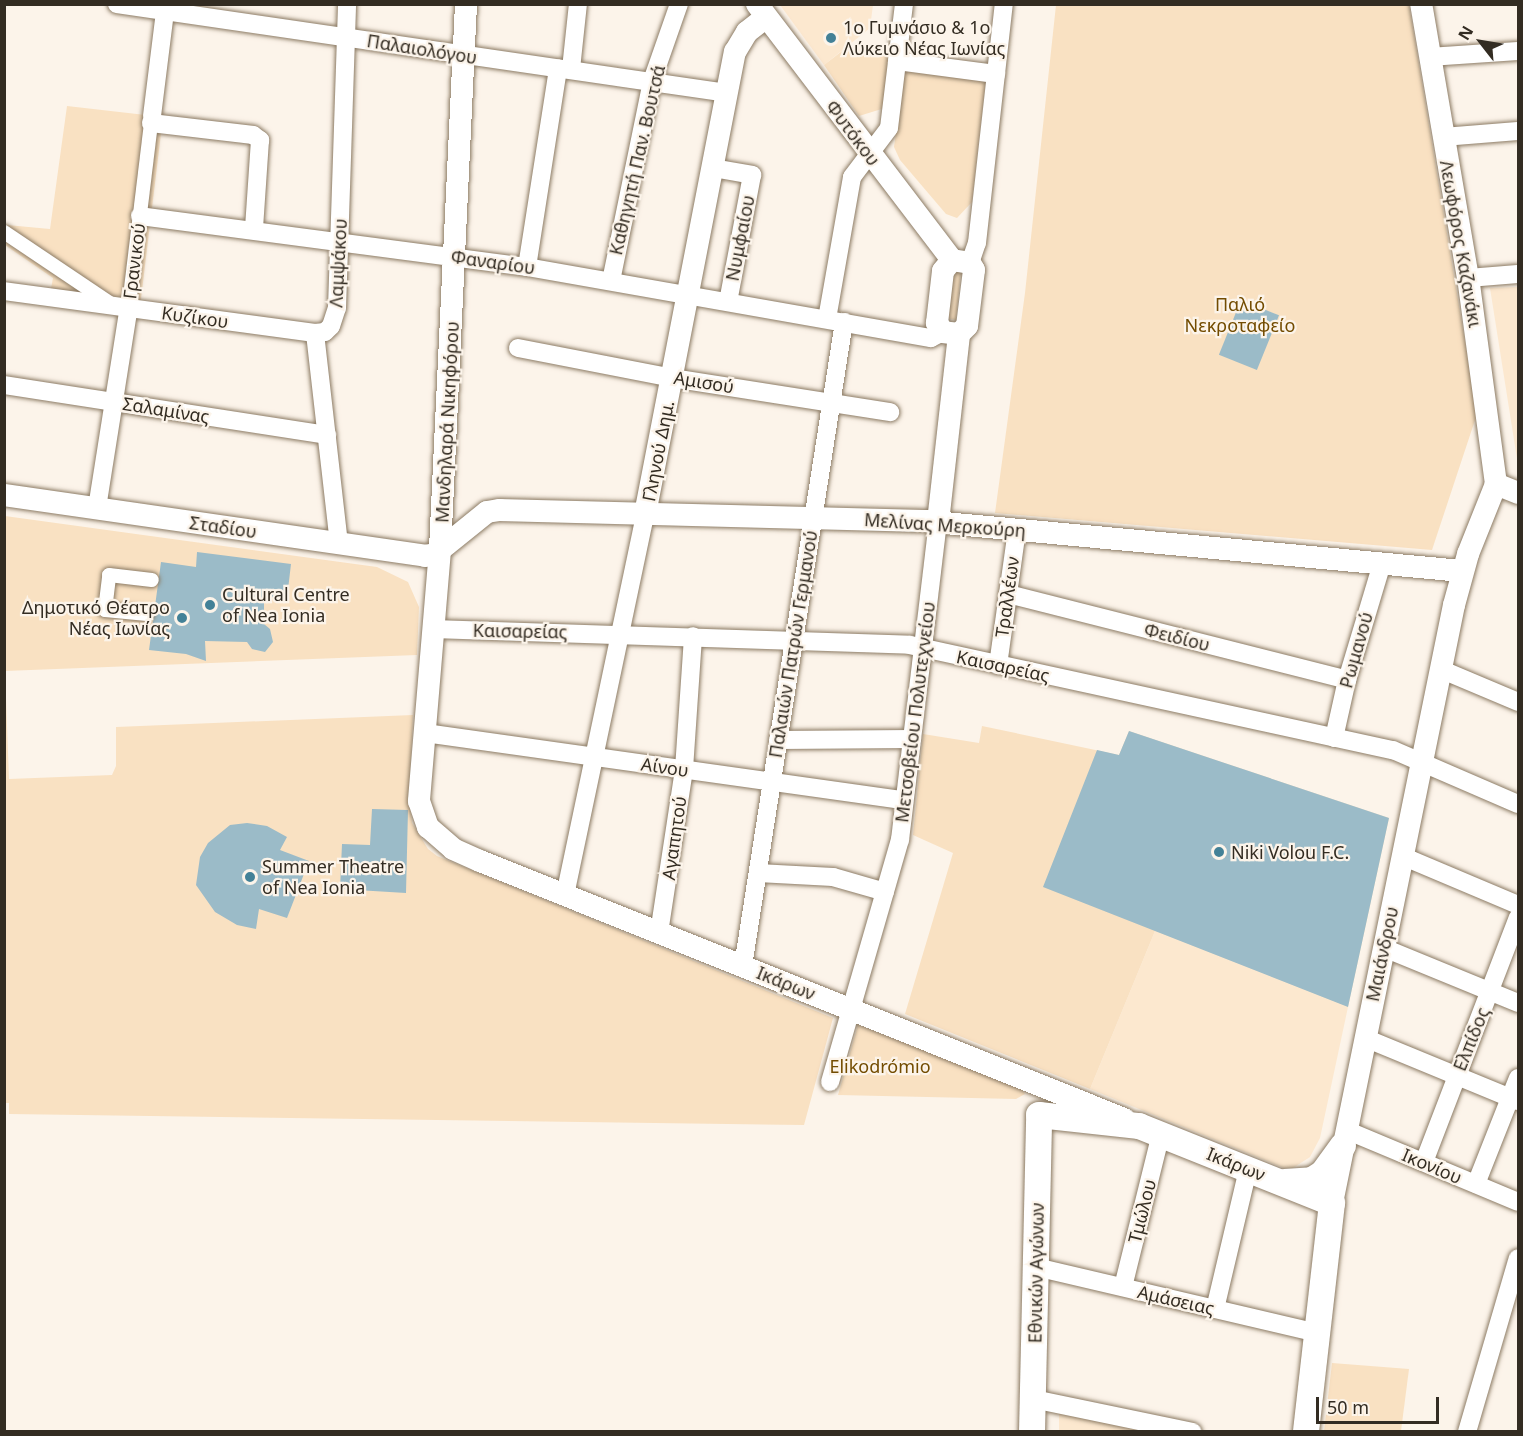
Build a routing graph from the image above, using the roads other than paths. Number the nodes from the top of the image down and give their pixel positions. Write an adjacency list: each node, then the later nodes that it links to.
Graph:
1 (117, 4): 9 (street, Παλαιολόγου)
2 (347, 4): 11 (street, Λαμψάκου)
3 (466, 4): 13 (street, Μανδηλαρά Νικηφόρου)
4 (578, 4): 16 (street)
5 (679, 4): 18 (street, Καθηγητή Παν. Βουτσά)
6 (904, 4): 15 (street, Παλαιών Πατρών Γερμανού)
7 (1004, 4): 17 (street)
8 (1421, 4): 14 (street, Λεωφόρος Καζανάκι)
9 (153, 9): 11 (street, Παλαιολόγου); 20 (street, Γρανικού)
10 (762, 11): 19 (street, Γληνού Δημ.); 23 (street, Φυτόκου)
11 (346, 37): 13 (street, Παλαιολόγου); 28 (street, Λαμψάκου)
12 (1518, 51): 14 (street)
13 (464, 56): 16 (street, Παλαιολόγου); 29 (street, Μανδηλαρά Νικηφόρου)
14 (1429, 57): 22 (street, Λεωφόρος Καζανάκι)
15 (897, 61): 17 (street); 23 (street, Παλαιών Πατρών Γερμανού)
16 (564, 69): 18 (street, Παλαιολόγου); 31 (street)
17 (996, 74): 30 (street)
18 (652, 81): 19 (street, Παλαιολόγου); 34 (street, Καθηγητή Παν. Βουτσά)
19 (727, 93): 24 (street, Γληνού Δημ.)
20 (151, 119): 25 (street, Γρανικού); 26 (street)
21 (1518, 131): 22 (street)
22 (1443, 137): 33 (street, Λεωφόρος Καζανάκι)
23 (869, 154): 30 (street, Φυτόκου); 39 (street, Παλαιών Πατρών Γερμανού)
24 (713, 168): 36 (street, Γληνού Δημ.); 37 (street, Νυμφαίου)
25 (140, 216): 26 (street, Φαναρίου); 38 (street, Γρανικού)
26 (254, 229): 28 (street, Φαναρίου)
27 (4, 232): 38 (street)
28 (340, 242): 29 (street, Φαναρίου); 40 (street, Λαμψάκου)
29 (456, 257): 31 (street, Φαναρίου); 58 (street, Μανδηλαρά Νικηφόρου)
30 (961, 261): 41 (street); 41 (street)
31 (527, 267): 34 (street, Φαναρίου)
32 (1518, 274): 33 (street)
33 (1468, 278): 49 (street, Λεωφόρος Καζανάκι)
34 (611, 282): 36 (street, Φαναρίου)
35 (4, 291): 38 (street, Κυζίκου)
36 (689, 295): 37 (street, Φαναρίου); 43 (street, Γληνού Δημ.)
37 (728, 302): 39 (street, Φαναρίου)
38 (124, 306): 40 (street, Κυζίκου); 45 (street, Γρανικού)
39 (835, 320): 41 (street, Φαναρίου); 46 (street, Παλαιών Πατρών Γερμανού)
40 (315, 333): 48 (street)
41 (951, 333): 55 (street, Μετσοβείου Πολυτεχνείου)
42 (518, 348): 43 (street, Αμισού)
43 (672, 378): 46 (street, Αμισού); 53 (street, Γληνού Δημ.)
44 (4, 385): 45 (street, Σαλαμίνας)
45 (114, 401): 48 (street, Σαλαμίνας); 52 (street, Γρανικού)
46 (832, 402): 47 (street, Αμισού); 54 (street, Παλαιών Πατρών Γερμανού)
47 (890, 412)
48 (327, 435): 57 (street)
49 (1496, 484): 50 (street); 60 (street, Μαιάνδρου)
50 (1518, 493)
51 (4, 495): 52 (street, Σταδίου)
52 (96, 508): 57 (street, Σταδίου)
53 (645, 514): 54 (street, Μελίνας Μερκούρη); 58 (street, Μελίνας Μερκούρη); 65 (street, Γληνού Δημ.)
54 (812, 519): 55 (street, Μελίνας Μερκούρη); 67 (street, Παλαιών Πατρών Γερμανού)
55 (938, 522): 56 (street, Μελίνας Μερκούρη); 68 (street, Μετσοβείου Πολυτεχνείου)
56 (1017, 529): 59 (street, Μελίνας Μερκούρη); 62 (street, Τραλλέων)
57 (339, 544): 58 (street, Σταδίου)
58 (440, 550): 64 (street, Μανδηλαρά Νικηφόρου)
59 (1382, 563): 60 (street, Μελίνας Μερκούρη); 71 (street, Ρωμανού)
60 (1462, 571): 70 (street, Μαιάνδρου)
61 (152, 580): 63 (street)
62 (1008, 594): 69 (street, Τραλλέων); 71 (street, Φειδίου)
63 (147, 614)
64 (434, 629): 65 (street, Καισαρείας); 73 (street, Μανδηλαρά Νικηφόρου)
65 (620, 633): 66 (street, Καισαρείας); 77 (street, Γληνού Δημ.)
66 (693, 636): 67 (street, Καισαρείας); 79 (street, Αγαπητού)
67 (794, 641): 68 (street, Καισαρείας); 76 (street, Παλαιών Πατρών Γερμανού)
68 (922, 648): 69 (street, Καισαρείας); 75 (street, Μετσοβείου Πολυτεχνείου)
69 (998, 665): 74 (street, Καισαρείας)
70 (1440, 669): 72 (street); 78 (street, Μαιάνδρου)
71 (1347, 681): 74 (street, Ρωμανού)
72 (1518, 702)
73 (425, 733): 77 (street, Αίνου); 83 (street, Μανδηλαρά Νικηφόρου)
74 (1334, 738): 78 (street, Καισαρείας)
75 (912, 739): 76 (street); 81 (street, Μετσοβείου Πολυτεχνείου)
76 (778, 740): 80 (street, Παλαιών Πατρών Γερμανού)
77 (593, 757): 79 (street, Αίνου); 87 (street, Γληνού Δημ.)
78 (1422, 762): 82 (street, Καισαρείας); 84 (street, Μαιάνδρου)
79 (684, 769): 80 (street, Αίνου); 90 (street, Αγαπητού)
80 (773, 782): 81 (street, Αίνου); 85 (street, Παλαιών Πατρών Γερμανού)
81 (904, 800): 86 (street, Μετσοβείου Πολυτεχνείου)
82 (1518, 804)
83 (435, 835): 87 (street, Ικάρων)
84 (1402, 856): 88 (street); 91 (street, Μαιάνδρου)
85 (758, 873): 86 (street); 92 (street, Παλαιών Πατρών Γερμανού)
86 (885, 892): 95 (street, Μετσοβείου Πολυτεχνείου)
87 (565, 895): 90 (street, Ικάρων)
88 (1518, 905)
89 (1518, 917): 93 (street, Ελπίδος)
90 (659, 933): 92 (street, Ικάρων)
91 (1384, 948): 93 (street); 96 (street, Μαιάνδρου)
92 (743, 966): 95 (street, Ικάρων)
93 (1490, 991): 94 (street); 97 (street, Ελπίδος)
94 (1518, 1003)
95 (850, 1009): 99 (street, Μετσοβείου Πολυτεχνείου); 102 (street, Ικάρων)
96 (1365, 1038): 97 (street); 103 (street, Μαιάνδρου)
97 (1456, 1076): 100 (street); 104 (street, Ελπίδος)
98 (1518, 1078): 100 (street)
99 (830, 1082)
100 (1515, 1099): 107 (street)
101 (1040, 1115): 102 (main road, Ικάρων); 111 (main road, Εθνικών Αγώνων)
102 (1150, 1130): 105 (main road, Ικάρων); 112 (street, Τμώλου)
103 (1344, 1138): 104 (street, Ικονίου); 106 (main road); 109 (street, Μαιάνδρου)
104 (1424, 1162): 107 (street, Ικονίου)
105 (1248, 1169): 106 (main road, Ικάρων); 113 (street)
106 (1277, 1181): 109 (main road, Ικάρων)
107 (1476, 1184): 108 (street, Ικονίου)
108 (1518, 1202)
109 (1332, 1203): 114 (main road, Μαιάνδρου)
110 (1518, 1258): 119 (street)
111 (1036, 1266): 112 (street, Αμάσειας); 115 (main road, Εθνικών Αγώνων)
112 (1124, 1287): 113 (street, Αμάσειας)
113 (1215, 1309): 114 (street, Αμάσειας)
114 (1317, 1333): 118 (main road, Μαιάνδρου)
115 (1033, 1399): 116 (main road, Εθνικών Αγώνων); 117 (street)
116 (1032, 1431)
117 (1193, 1431)
118 (1306, 1431)
119 (1467, 1431)

